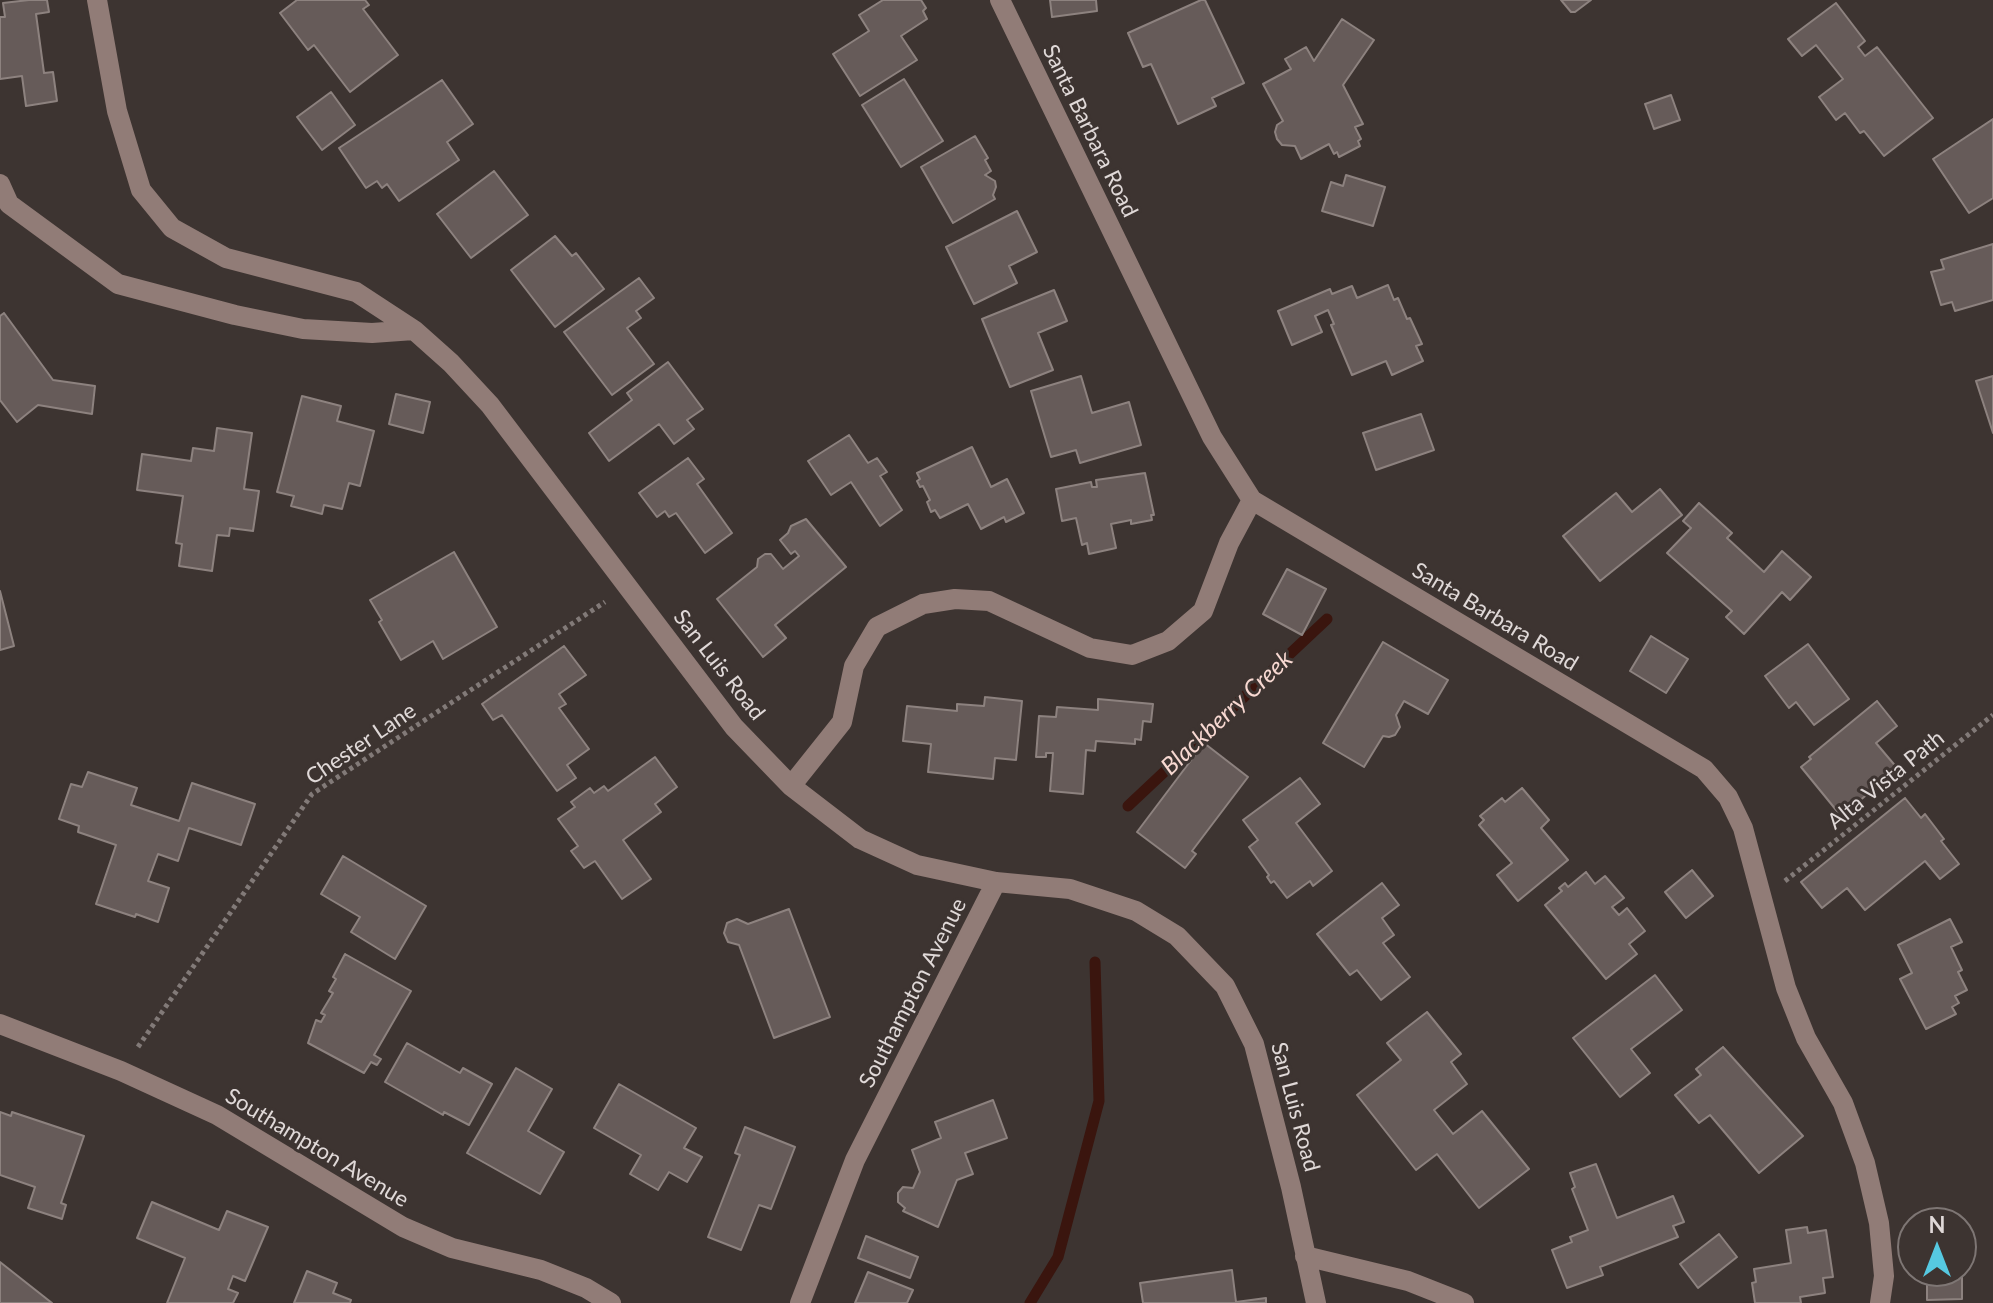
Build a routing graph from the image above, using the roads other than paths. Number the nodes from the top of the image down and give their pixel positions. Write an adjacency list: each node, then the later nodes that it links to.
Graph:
1 (97, 0): 4 (street, San Luis Road)
2 (1000, 0): 5 (street, Santa Barbara Road)
3 (0, 184): 4 (street)
4 (414, 330): 6 (street, San Luis Road)
5 (1252, 500): 6 (street); 14 (street, Santa Barbara Road)
6 (791, 786): 7 (street, San Luis Road)
7 (996, 882): 9 (street, San Luis Road); 11 (street, Southampton Avenue)
8 (0, 1024): 10 (street, Southampton Avenue)
9 (1305, 1256): 12 (street, San Luis Road); 13 (street)
10 (611, 1303)
11 (800, 1303)
12 (1316, 1303)
13 (1464, 1303)
14 (1880, 1303)

